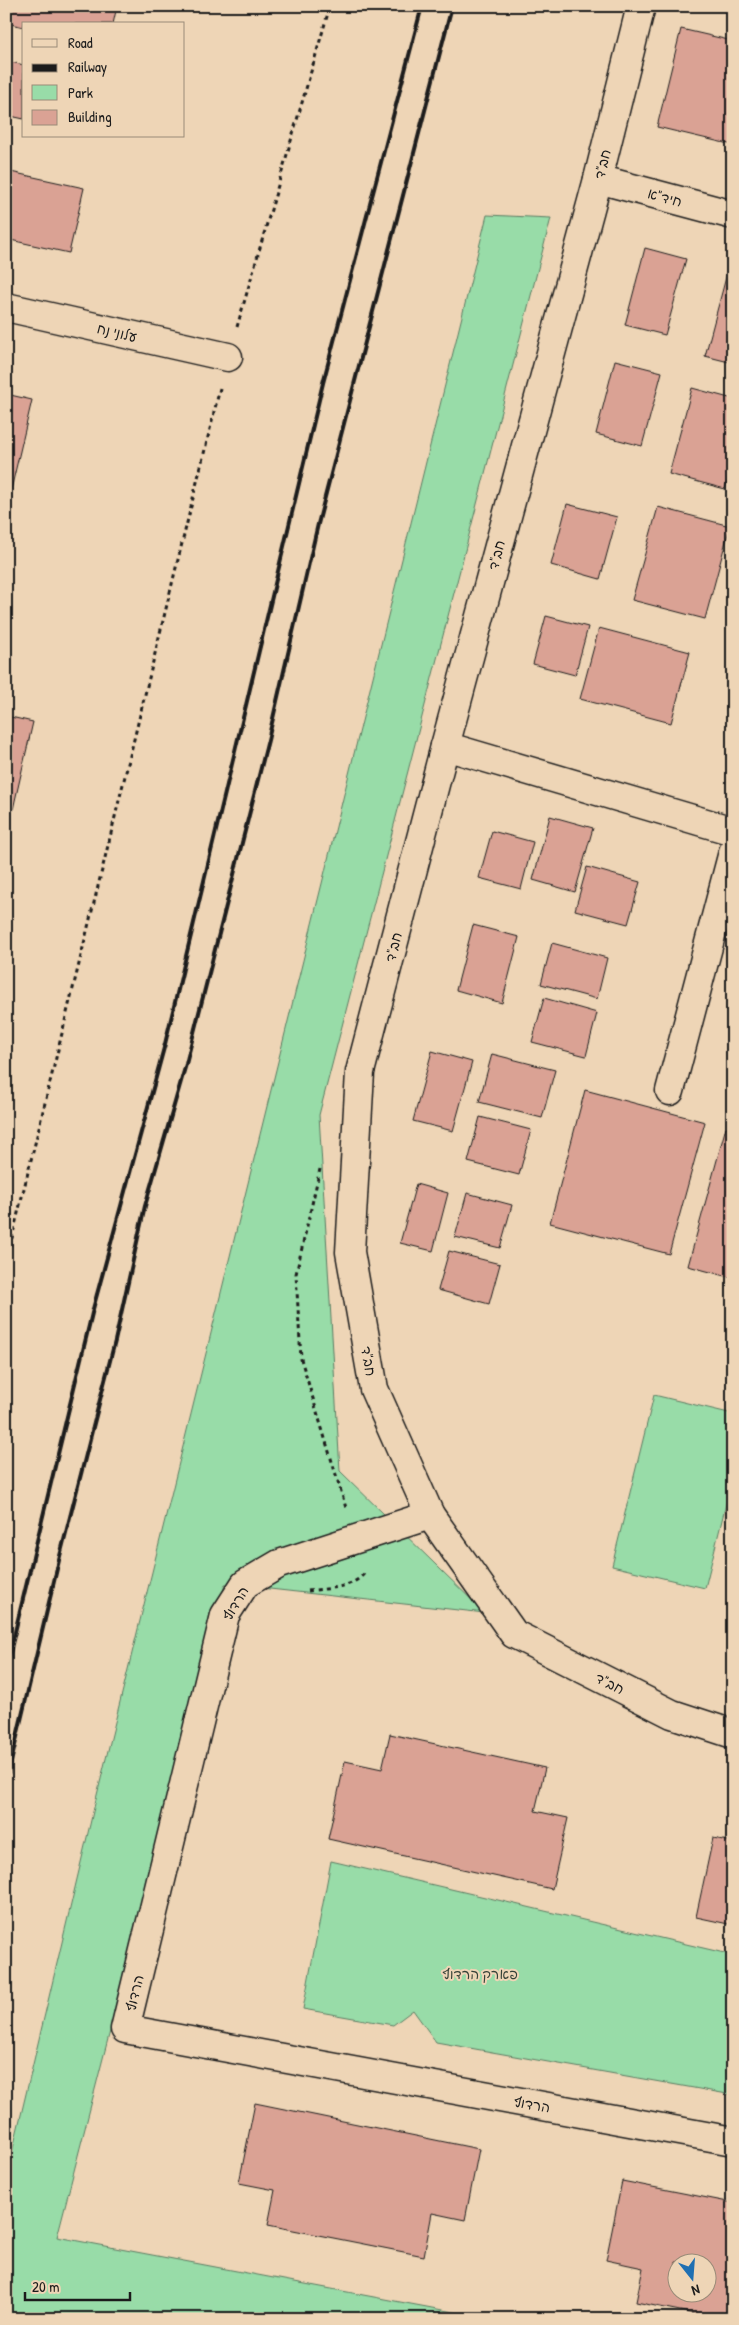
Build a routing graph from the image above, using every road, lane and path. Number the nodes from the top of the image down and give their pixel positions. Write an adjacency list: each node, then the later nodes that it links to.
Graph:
1 (330, 6): 6 (path)
2 (641, 6): 3 (street, חב"ד)
3 (598, 179): 4 (street, חיד"א); 7 (street, חב"ד)
4 (733, 215)
5 (6, 307): 6 (street, עלוני נח)
6 (228, 357): 11 (path)
7 (445, 746): 8 (street); 12 (street, חב"ד)
8 (733, 831)
9 (733, 852): 10 (street)
10 (670, 1091)
11 (6, 1262)
12 (430, 1515): 13 (street, חב"ד); 14 (street, הרדוף)
13 (733, 1734)
14 (733, 2141)

